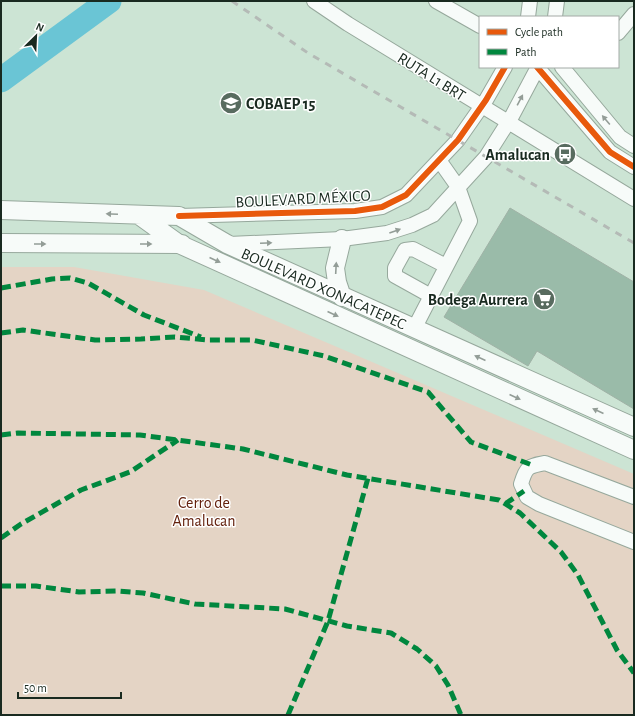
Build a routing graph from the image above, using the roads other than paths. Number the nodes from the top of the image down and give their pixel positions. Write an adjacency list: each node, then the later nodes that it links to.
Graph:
1 (314, 1): 16 (street, RUTA L1 BRT)
2 (328, 1): 16 (street, RUTA L1 BRT)
3 (436, 1): 9 (street)
4 (530, 1): 7 (street)
5 (557, 1): 8 (street)
6 (634, 14): 10 (street)
7 (528, 16)
8 (554, 16)
9 (479, 25)
10 (619, 32)
11 (504, 68): 17 (street, BOULEVARD MÉXICO)
12 (536, 68): 18 (street, one-way to 12)
13 (538, 68): 15 (street)
14 (566, 68): 15 (street); 19 (street, one-way to 14)
15 (550, 82): 21 (street)
16 (454, 85): 17 (street, RUTA L1 BRT)
17 (484, 104): 18 (street, RUTA L1 BRT); 20 (street, BOULEVARD MÉXICO)
18 (510, 119): 22 (street); 23 (street, RUTA L1 BRT); 24 (street, RUTA L1 BRT)
19 (634, 146)
20 (439, 160): 22 (street); 27 (street, BOULEVARD MÉXICO)
21 (634, 167)
22 (458, 187): 28 (street, one-way to 22); 32 (street)
23 (634, 190)
24 (634, 199)
25 (1, 210): 26 (main road, one-way to 25)
26 (140, 216): 27 (main road); 30 (main road)
27 (179, 216): 31 (main road, BOULEVARD XONACATEPEC)
28 (342, 239): 31 (street, one-way to 28); 34 (main road, one-way to 28)
29 (1, 243): 30 (main road, BOULEVARD XONACATEPEC, one-way to 30)
30 (179, 244): 31 (main road); 37 (main road, BOULEVARD XONACATEPEC, one-way to 37)
31 (227, 244): 34 (main road, BOULEVARD XONACATEPEC)
32 (446, 266): 33 (street); 33 (street)
33 (430, 296): 35 (street)
34 (342, 297): 35 (main road, BOULEVARD XONACATEPEC)
35 (414, 329): 36 (main road, BOULEVARD XONACATEPEC, one-way to 35)
36 (634, 427)
37 (634, 450)
38 (634, 497): 39 (street)
39 (634, 542)

